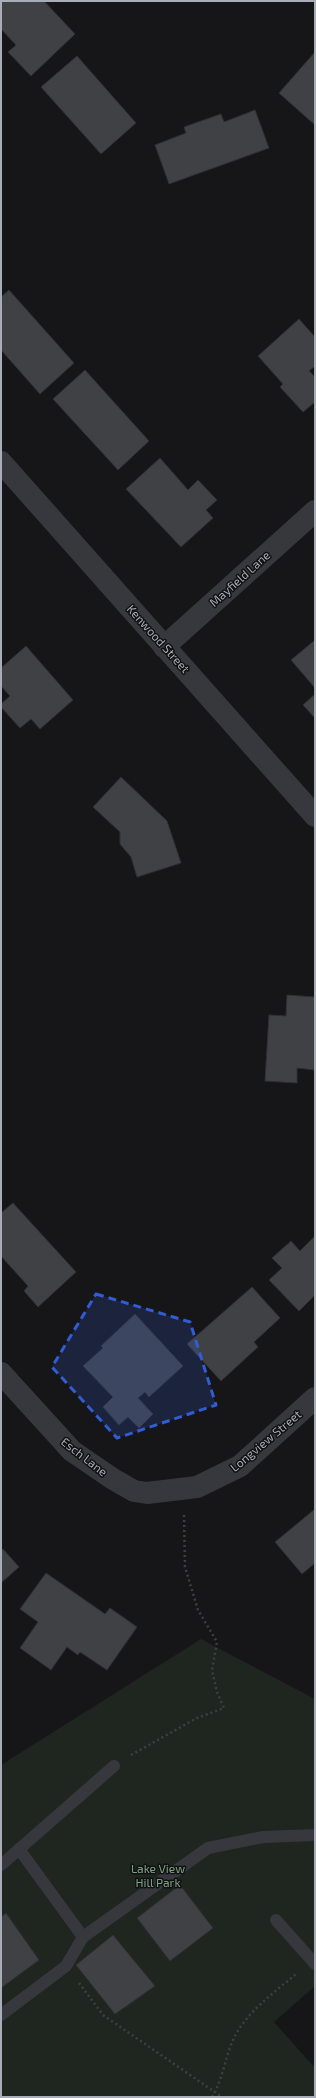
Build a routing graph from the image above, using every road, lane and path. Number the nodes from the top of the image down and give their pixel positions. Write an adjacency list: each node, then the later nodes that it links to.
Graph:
1 (1, 462): 3 (street, Kenwood Street)
2 (315, 511): 3 (street, Mayfield Lane)
3 (164, 647): 4 (street, Kenwood Street)
4 (315, 816)
5 (1, 1374): 8 (street, Esch Lane)
6 (315, 1398): 7 (street, Longview Street)
7 (189, 1488): 8 (street, Longview Street); 9 (path)
8 (168, 1492)
9 (114, 1766): 11 (lane)
10 (315, 1835): 14 (lane)
11 (19, 1849): 12 (lane); 14 (lane)
12 (1, 1865)
13 (276, 1920): 15 (lane)
14 (83, 1937): 16 (lane)
15 (313, 1962): 18 (path)
16 (66, 1966): 17 (lane); 18 (path)
17 (1, 2015)
18 (214, 2093): 19 (path); 20 (path)
19 (212, 2097)
20 (222, 2097)

